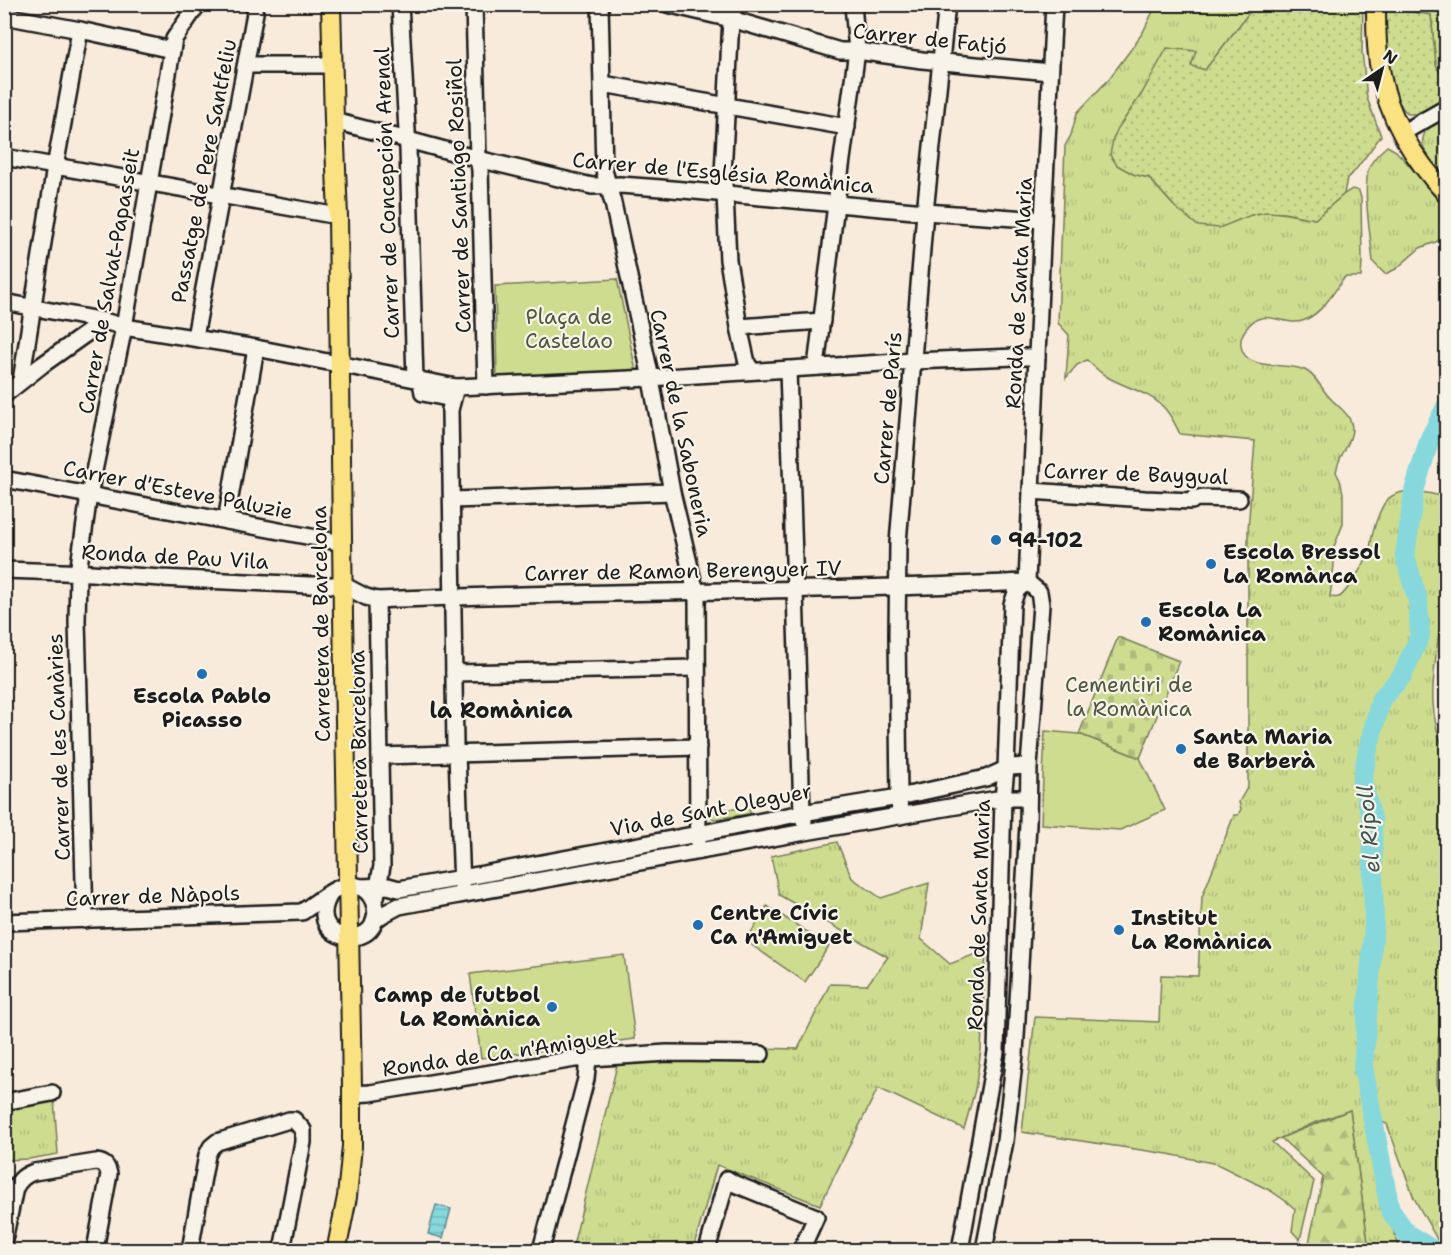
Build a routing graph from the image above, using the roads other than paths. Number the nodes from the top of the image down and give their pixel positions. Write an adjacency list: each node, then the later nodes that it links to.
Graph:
1 (198, 4): 15 (street, Carrer de Salvat-Papasseit)
2 (331, 4): 19 (main road, Carretera de Barcelona)
3 (400, 4): 27 (street, Carrer de Concepción Arenal)
4 (474, 4): 29 (street, Carrer de Santiago Rosiñol)
5 (600, 4): 21 (street, Carrer de la Saboneria)
6 (667, 4): 11 (street, Carrer de Fatjó)
7 (852, 4): 16 (street)
8 (947, 4): 17 (street, Carrer de París)
9 (1054, 4): 20 (street, Ronda de Santa Maria)
10 (1376, 4): 26 (main road)
11 (733, 12): 16 (street, Carrer de Fatjó); 22 (street)
12 (255, 13): 18 (street, Passatge de Pere Santfeliu)
13 (4, 16): 14 (street)
14 (81, 30): 15 (street); 30 (street)
15 (172, 50): 31 (street, Carrer de Salvat-Papasseit)
16 (858, 51): 17 (street, Carrer de Fatjó); 25 (street)
17 (942, 62): 20 (street, Carrer de Fatjó); 37 (street, Carrer de París)
18 (246, 65): 19 (street); 35 (street, Passatge de Pere Santfeliu)
19 (332, 65): 24 (main road, Carretera de Barcelona)
20 (1050, 72): 39 (street, Ronda de Santa Maria)
21 (603, 84): 22 (street); 32 (street, Carrer de la Saboneria)
22 (726, 105): 25 (street); 34 (street)
23 (1446, 108): 26 (street)
24 (334, 122): 27 (street, Carrer de l'Església Romànica); 38 (main road, Carretera de Barcelona)
25 (847, 127): 36 (street)
26 (1402, 133): 33 (main road)
27 (408, 140): 29 (street, Carrer de l'Església Romànica); 55 (street, Carrer de Concepción Arenal)
28 (4, 157): 30 (street)
29 (478, 159): 32 (street, Carrer de l'Església Romànica); 57 (street, Carrer de Santiago Rosiñol)
30 (55, 167): 31 (street); 41 (street)
31 (148, 184): 35 (street); 44 (street, Carrer de Salvat-Papasseit)
32 (608, 186): 34 (street, Carrer de l'Església Romànica); 54 (street, Carrer de la Saboneria)
33 (1443, 190)
34 (725, 194): 36 (street, Carrer de l'Església Romànica); 45 (street)
35 (222, 196): 38 (street); 46 (street, Passatge de Pere Santfeliu)
36 (837, 205): 37 (street, Carrer de l'Església Romànica); 43 (street)
37 (925, 212): 39 (street, Carrer de l'Església Romànica); 49 (street, Carrer de París)
38 (338, 216): 50 (main road, Carretera de Barcelona)
39 (1043, 220): 48 (street, Ronda de Santa Maria)
40 (4, 302): 41 (street)
41 (32, 307): 42 (street); 56 (street)
42 (104, 321): 44 (street); 56 (street)
43 (822, 321): 45 (street); 51 (street)
44 (124, 327): 46 (street); 63 (street, Carrer de Salvat-Papasseit)
45 (740, 327): 53 (street)
46 (195, 337): 47 (street)
47 (256, 348): 50 (street); 66 (street)
48 (1037, 357): 49 (street); 61 (street, Ronda de Santa Maria)
49 (913, 361): 51 (street); 72 (street, Carrer de París)
50 (339, 364): 55 (street); 67 (main road, Carretera de Barcelona)
51 (816, 367): 52 (street)
52 (788, 369): 53 (street); 74 (street)
53 (752, 371): 54 (street)
54 (650, 378): 57 (street); 62 (street, Carrer de la Saboneria)
55 (418, 380): 58 (street)
56 (21, 381): 59 (street)
57 (486, 386): 58 (street)
58 (454, 393): 64 (street)
59 (4, 395)
60 (4, 479): 63 (street, Carrer d'Esteve Paluzie)
61 (1031, 491): 65 (street, Carrer de Baygual); 70 (street, Ronda de Santa Maria)
62 (672, 492): 64 (street); 73 (street, Carrer de la Saboneria)
63 (89, 495): 66 (street, Carrer d'Esteve Paluzie); 69 (street, Carrer de Salvat-Papasseit)
64 (453, 500): 75 (street)
65 (1239, 500)
66 (226, 521): 67 (street, Carrer d'Esteve Paluzie)
67 (343, 543): 71 (main road, Carretera de Barcelona)
68 (4, 570): 69 (street, Ronda de Pau Vila)
69 (78, 573): 71 (street, Ronda de Pau Vila); 101 (street, Carrer de les Canàries)
70 (1027, 582): 72 (street, Carrer de Ramon Berenguer IV); 82 (street, Ronda de Santa Maria); 83 (street, Ronda de Santa Maria)
71 (343, 585): 76 (street, Carrer de Ramon Berenguer IV); 93 (main road, Carretera de Barcelona)
72 (897, 588): 74 (street, Carrer de Ramon Berenguer IV); 84 (street, Carrer de París)
73 (697, 591): 74 (street, Carrer de Ramon Berenguer IV); 75 (street, Carrer de Ramon Berenguer IV); 77 (street, Carrer de la Saboneria)
74 (795, 591): 87 (street)
75 (453, 596): 76 (street, Carrer de Ramon Berenguer IV); 78 (street)
76 (377, 600): 81 (street, Carretera Barcelona)
77 (698, 668): 78 (street); 79 (street, Carrer de la Saboneria)
78 (454, 673): 80 (street)
79 (698, 747): 80 (street); 90 (street, Carrer de la Saboneria)
80 (457, 754): 81 (street); 92 (street)
81 (380, 756): 94 (street, Carretera Barcelona)
82 (1029, 766): 83 (street, Via de Sant Oleguer); 86 (street, Ronda de Santa Maria)
83 (1006, 769): 84 (street, Via de Sant Oleguer); 85 (street, Ronda de Santa Maria)
84 (899, 797): 87 (street, Via de Sant Oleguer); 88 (street, Carrer de París)
85 (1003, 798): 86 (street, Via de Sant Oleguer); 88 (street, Via de Sant Oleguer); 119 (street, Ronda de Santa Maria)
86 (1029, 798): 120 (street, Ronda de Santa Maria)
87 (802, 813): 89 (street); 90 (street, Via de Sant Oleguer)
88 (900, 816): 89 (street, Via de Sant Oleguer)
89 (805, 832): 91 (street, Via de Sant Oleguer)
90 (698, 834): 91 (street, Carrer de la Saboneria); 92 (street, Via de Sant Oleguer)
91 (698, 851): 97 (street, Via de Sant Oleguer)
92 (462, 878): 95 (street, Via de Sant Oleguer); 97 (street)
93 (354, 886): 94 (street, Via de Sant Oleguer); 96 (street); 98 (street); 105 (main road, Carretera de Barcelona)
94 (378, 887): 95 (street, Via de Sant Oleguer); 98 (street, Carretera Barcelona)
95 (399, 889): 99 (street)
96 (331, 893): 100 (street); 104 (street)
97 (462, 895): 99 (street, Via de Sant Oleguer)
98 (375, 903): 102 (street, Carretera Barcelona)
99 (399, 906): 102 (street, Via de Sant Oleguer)
100 (302, 912): 101 (street, Carrer de Nàpols); 104 (street)
101 (85, 920): 103 (street, Carrer de Nàpols)
102 (374, 921): 105 (street, Via de Sant Oleguer)
103 (4, 922)
104 (330, 929): 105 (street)
105 (349, 937): 109 (main road, Carretera de Barcelona)
106 (761, 1054): 107 (street, Ronda de Ca n'Amiguet)
107 (588, 1059): 109 (street, Ronda de Ca n'Amiguet); 116 (street)
108 (52, 1093): 110 (street)
109 (352, 1094): 112 (main road, Carretera de Barcelona)
110 (4, 1102)
111 (4, 1240): 113 (street)
112 (336, 1248)
113 (95, 1251)
114 (190, 1251): 115 (street)
115 (282, 1251)
116 (541, 1251)
117 (707, 1251): 118 (street)
118 (801, 1251)
119 (960, 1251)
120 (984, 1251)

